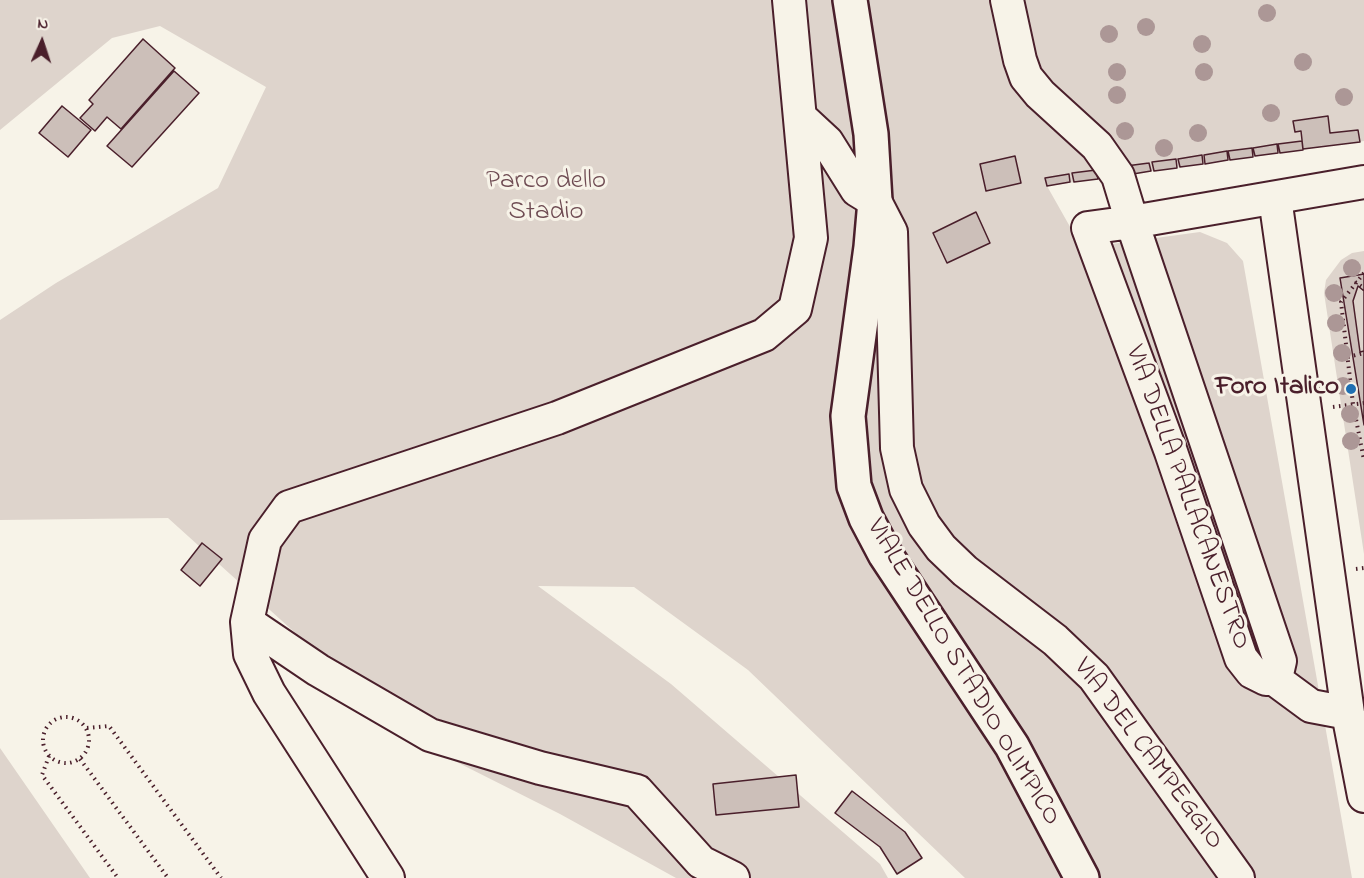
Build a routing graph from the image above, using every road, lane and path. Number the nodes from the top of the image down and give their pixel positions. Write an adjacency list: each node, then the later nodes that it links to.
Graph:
1 (789, 0): 4 (street)
2 (850, 0): 7 (main road, VIALE DELLO STADIO OLIMPICO)
3 (1007, 0): 8 (street, VIA DELLA PALLACANESTRO)
4 (800, 117): 7 (street); 21 (street)
5 (1364, 182): 6 (street, VIA DELLA PALLACANESTRO)
6 (1275, 198): 8 (street, VIA DELLA PALLACANESTRO); 23 (street)
7 (874, 201): 33 (main road, VIALE DELLO STADIO OLIMPICO); 34 (street, VIA DEL CAMPEGGIO)
8 (1132, 222): 17 (street, VIA DELLA PALLACANESTRO); 18 (street, VIA DELLA PALLACANESTRO)
9 (1364, 273): 10 (path)
10 (1355, 282): 11 (path); 13 (path)
11 (1364, 288)
12 (1364, 353): 13 (path)
13 (1348, 357): 15 (path)
14 (1364, 403): 15 (path)
15 (1353, 404): 16 (path); 19 (path)
16 (1341, 406)
17 (1210, 452): 18 (street); 22 (street, VIA DELLA PALLACANESTRO)
18 (1171, 453): 22 (street, VIA DELLA PALLACANESTRO)
19 (1363, 454): 20 (path)
20 (1364, 460)
21 (247, 622): 31 (street); 32 (street)
22 (1273, 678): 23 (street)
23 (1349, 718): 27 (street)
24 (87, 728): 25 (path); 26 (path); 30 (path)
25 (49, 756): 26 (path); 28 (path)
26 (80, 759): 29 (path)
27 (1364, 796)
28 (118, 878)
29 (168, 878)
30 (221, 878)
31 (388, 878)
32 (733, 878)
33 (1082, 878)
34 (1238, 878)

